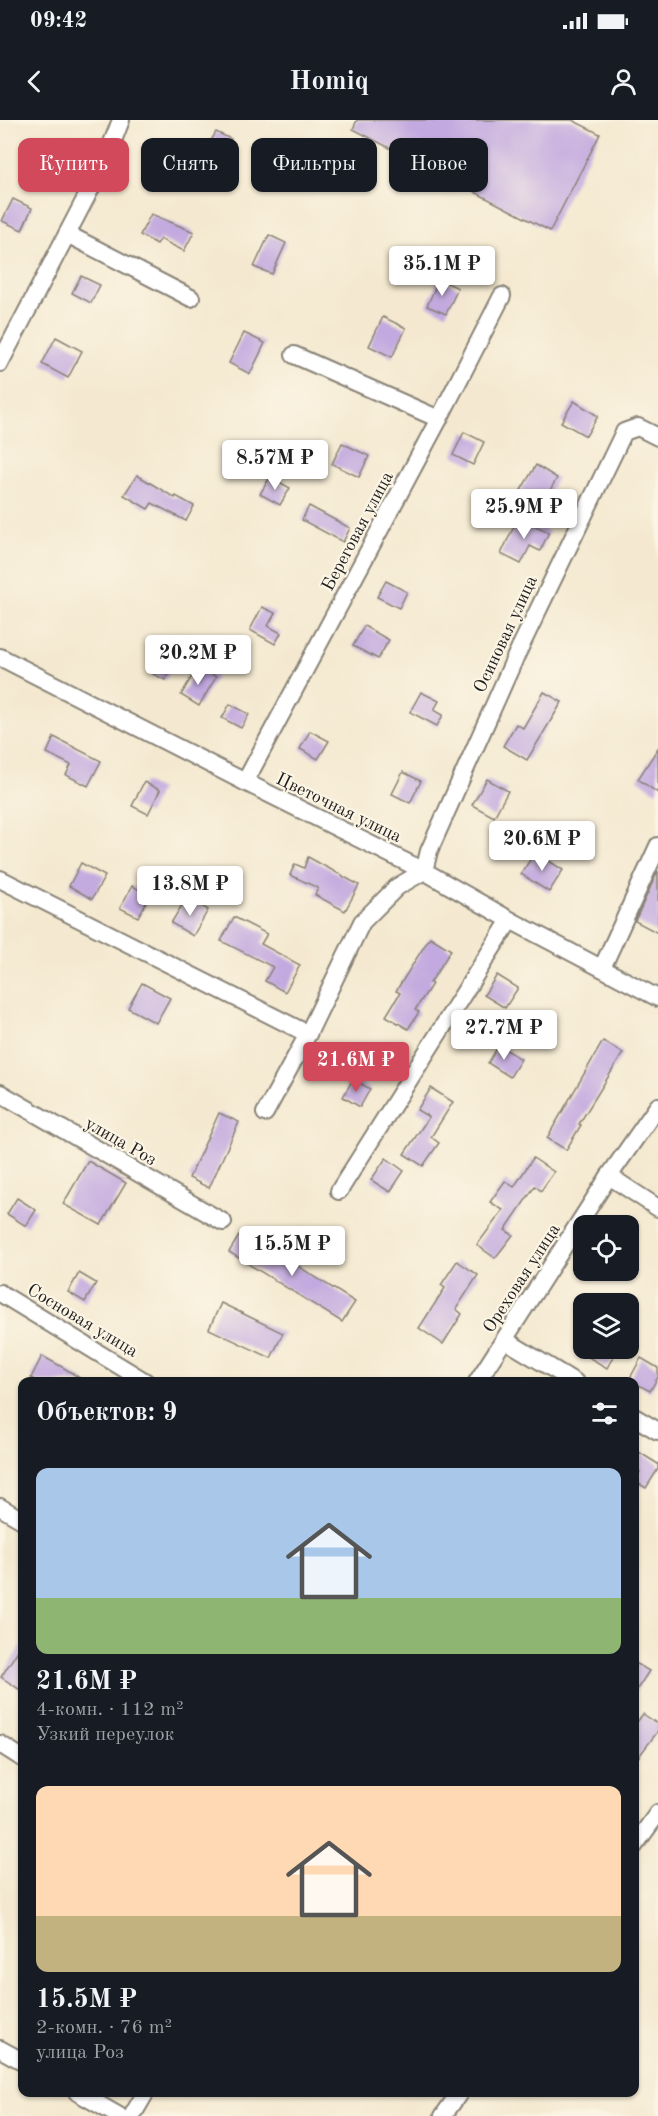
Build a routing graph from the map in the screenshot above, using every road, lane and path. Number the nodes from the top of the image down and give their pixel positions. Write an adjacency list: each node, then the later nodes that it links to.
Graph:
1 (122, 120): 2 (street)
2 (67, 234): 4 (street); 6 (street)
3 (502, 296): 7 (street, Береговая улица)
4 (190, 298)
5 (294, 355): 7 (street)
6 (0, 363)
7 (439, 419): 10 (street, Береговая улица)
8 (658, 437): 12 (street, Осиновая улица)
9 (0, 657): 10 (street, Цветочная улица)
10 (245, 782): 12 (street, Цветочная улица)
11 (658, 846): 15 (street)
12 (424, 870): 14 (street, Цветочная улица); 17 (street)
13 (0, 879): 17 (street)
14 (510, 920): 15 (street, Цветочная улица); 22 (street)
15 (602, 968): 16 (street, Цветочная улица)
16 (658, 998)
17 (308, 1034): 20 (street)
18 (0, 1094): 24 (street, улица Роз)
19 (658, 1106): 21 (street, Ореховая улица)
20 (265, 1113)
21 (609, 1176): 23 (street); 26 (street, Ореховая улица)
22 (339, 1191)
23 (658, 1208)
24 (223, 1222)
25 (0, 1293): 27 (street, Сосновая улица)
26 (505, 1340): 28 (street, Ореховая улица); 29 (street)
27 (139, 1377)
28 (480, 1377)
29 (567, 1377)
30 (639, 1420): 31 (street)
31 (658, 1431)
32 (0, 1507): 33 (street)
33 (18, 1518)
34 (0, 1744): 35 (street)
35 (18, 1755)
36 (658, 1813): 37 (street)
37 (639, 1839)
38 (0, 2049): 39 (street)
39 (18, 2059)
40 (86, 2097): 43 (street)
41 (143, 2097): 44 (street)
42 (456, 2097): 45 (street)
43 (118, 2116)
44 (132, 2116)
45 (443, 2116)

